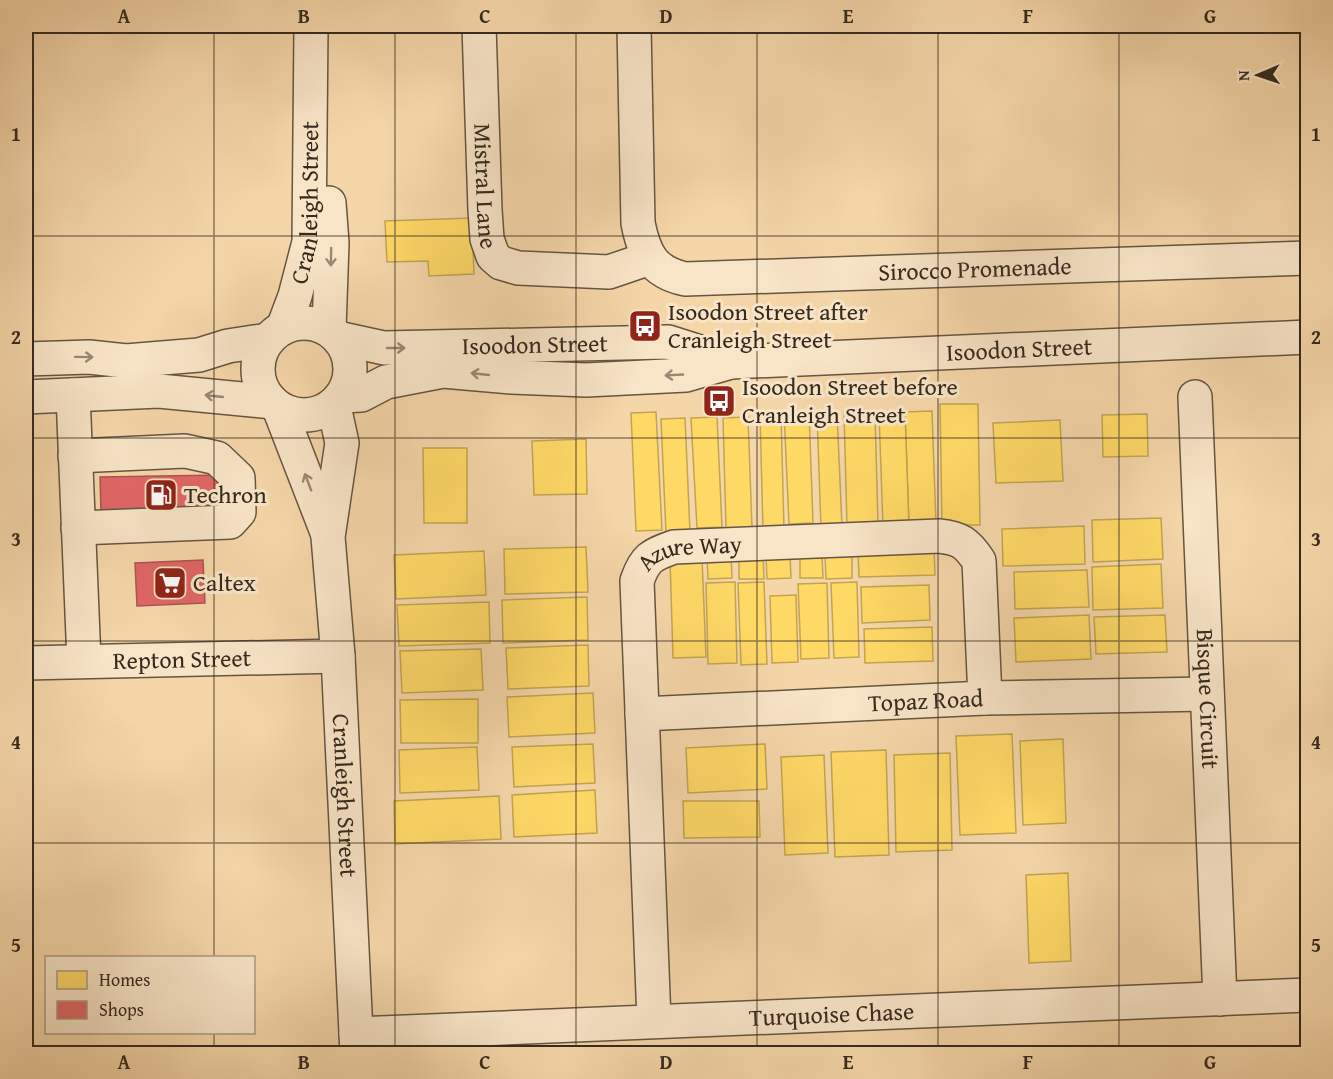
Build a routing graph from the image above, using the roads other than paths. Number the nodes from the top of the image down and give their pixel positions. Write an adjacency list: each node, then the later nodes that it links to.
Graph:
1 (311, 26): 4 (street, Cranleigh Street)
2 (479, 26): 5 (street, Mistral Lane)
3 (634, 26): 5 (street)
4 (312, 74): 7 (street, Cranleigh Street, one-way to 7); 8 (street, Cranleigh Street)
5 (650, 258): 6 (street, Sirocco Promenade)
6 (1308, 258)
7 (334, 333): 8 (street, Isoodon Street); 11 (street, Isoodon Street, one-way to 11); 15 (street)
8 (275, 334): 10 (street, Isoodon Street, one-way to 8); 16 (street)
9 (1308, 337): 11 (street, Isoodon Street)
10 (26, 359)
11 (731, 362): 15 (street, Isoodon Street, one-way to 15)
12 (73, 395): 13 (street, Isoodon Street); 16 (street, Isoodon Street, one-way to 12); 17 (street)
13 (26, 397)
14 (1195, 397): 23 (street, Bisque Circuit)
15 (338, 401): 16 (street, Isoodon Street); 19 (street, Cranleigh Street)
16 (276, 405): 19 (street, Cranleigh Street, one-way to 16)
17 (75, 456): 18 (street); 18 (street)
18 (78, 528): 21 (street)
19 (328, 537): 20 (street, Cranleigh Street)
20 (338, 656): 21 (street, Repton Street); 29 (street, Cranleigh Street)
21 (84, 662): 22 (street, Repton Street)
22 (26, 663)
23 (1207, 694): 24 (street, Topaz Road); 27 (street, Bisque Circuit)
24 (985, 698): 25 (street, Topaz Road); 25 (street, Azure Way)
25 (642, 714): 28 (street, Azure Way)
26 (1308, 995): 27 (street, Turquoise Chase)
27 (1220, 999): 28 (street, Turquoise Chase)
28 (654, 1021): 29 (street, Turquoise Chase)
29 (356, 1044)

